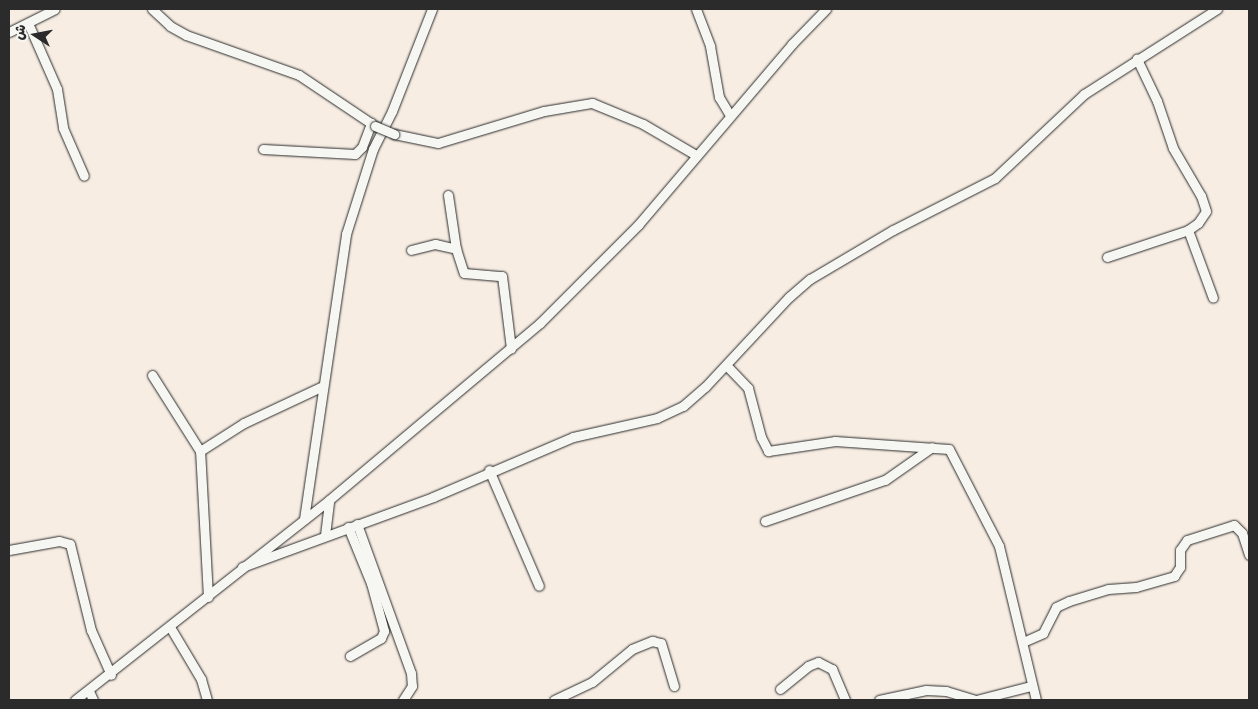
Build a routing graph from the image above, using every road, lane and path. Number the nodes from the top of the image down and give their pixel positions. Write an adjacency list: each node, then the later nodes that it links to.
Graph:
1 (55, 9): 7 (street)
2 (152, 9): 11 (street)
3 (432, 9): 24 (street)
4 (696, 9): 10 (street)
5 (826, 9): 10 (street)
6 (1217, 9): 9 (street)
7 (28, 23): 8 (street); 14 (street)
8 (9, 32)
9 (1137, 59): 16 (street); 22 (street)
10 (730, 115): 13 (street)
11 (373, 125): 12 (street); 13 (street, bridge)
12 (263, 149)
13 (696, 155): 21 (street)
14 (84, 176)
15 (448, 195): 17 (street)
16 (1188, 230): 19 (street); 20 (street)
17 (456, 249): 18 (street); 21 (street)
18 (410, 250)
19 (1107, 258)
20 (1213, 298)
21 (511, 348): 28 (street)
22 (726, 365): 25 (street); 27 (street)
23 (152, 375): 26 (street)
24 (323, 386): 26 (street); 29 (street)
25 (932, 447): 30 (street); 39 (street)
26 (200, 451): 37 (street)
27 (489, 470): 31 (street); 36 (street)
28 (329, 500): 29 (street); 32 (street)
29 (304, 519): 35 (street)
30 (765, 521)
31 (353, 526): 32 (street); 40 (street); 49 (street)
32 (325, 535): 35 (street)
33 (9, 550): 41 (street)
34 (1249, 555): 39 (street)
35 (242, 567): 37 (street)
36 (539, 586)
37 (208, 597): 38 (street)
38 (170, 627): 41 (street); 48 (street)
39 (1023, 642): 43 (street)
40 (350, 656)
41 (111, 675): 45 (street)
42 (674, 686): 50 (street)
43 (1031, 686): 53 (street); 54 (street)
44 (780, 689): 51 (street)
45 (88, 691): 46 (street); 47 (street)
46 (75, 700)
47 (93, 700)
48 (207, 700)
49 (403, 700)
50 (554, 700)
51 (844, 700)
52 (879, 700): 53 (street)
53 (976, 700)
54 (1036, 700)

